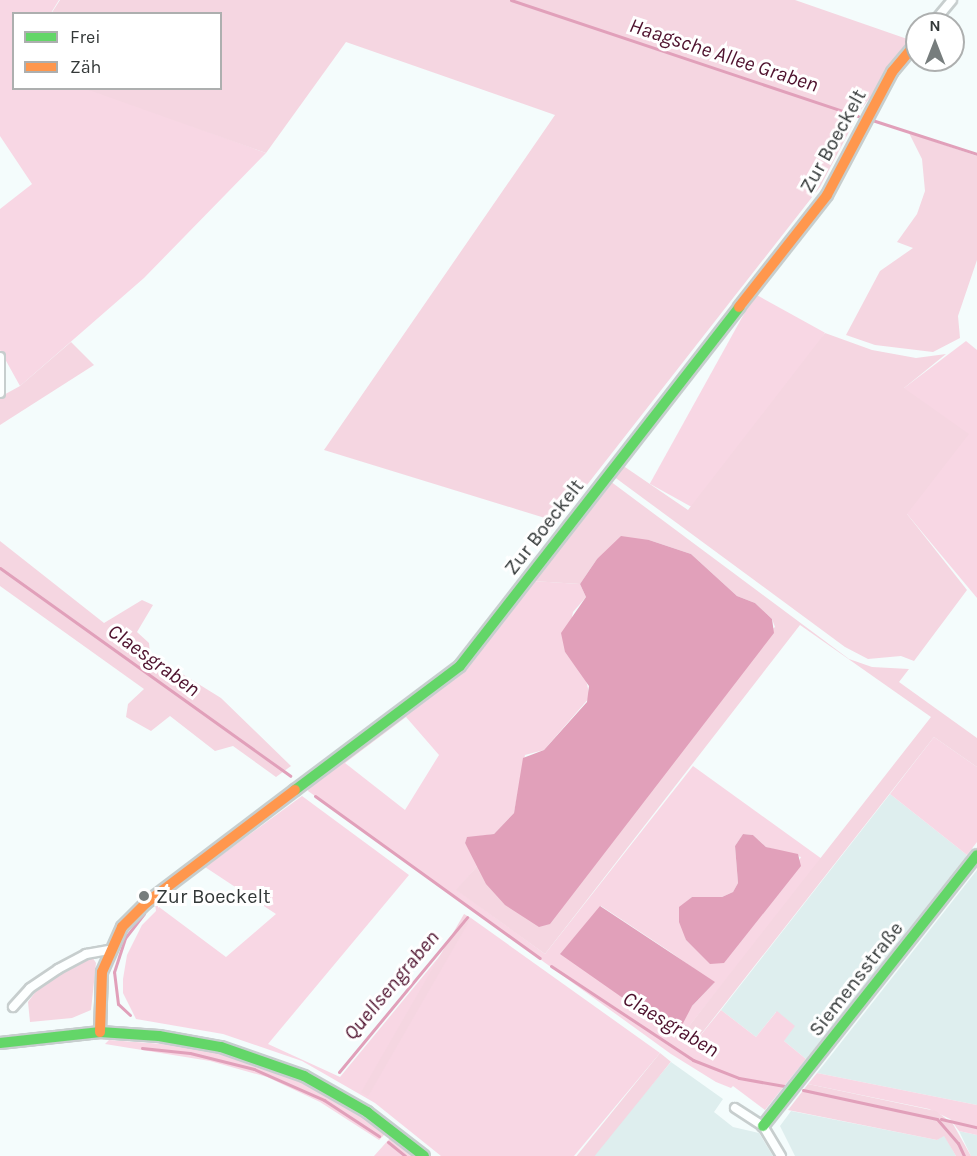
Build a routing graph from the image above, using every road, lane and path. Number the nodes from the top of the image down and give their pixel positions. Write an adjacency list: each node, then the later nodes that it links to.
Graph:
1 (952, 0): 2 (street)
2 (942, 12)
3 (905, 56): 7 (street, Zur Boeckelt)
4 (0, 357): 5 (street)
5 (0, 393)
6 (977, 855): 12 (street, Siemensstraße)
7 (109, 950): 8 (street); 9 (street, Zur Boeckelt)
8 (13, 1007)
9 (100, 1032): 10 (street); 13 (street)
10 (0, 1043)
11 (735, 1108): 12 (street)
12 (763, 1126): 14 (street)
13 (423, 1156)
14 (781, 1156)

